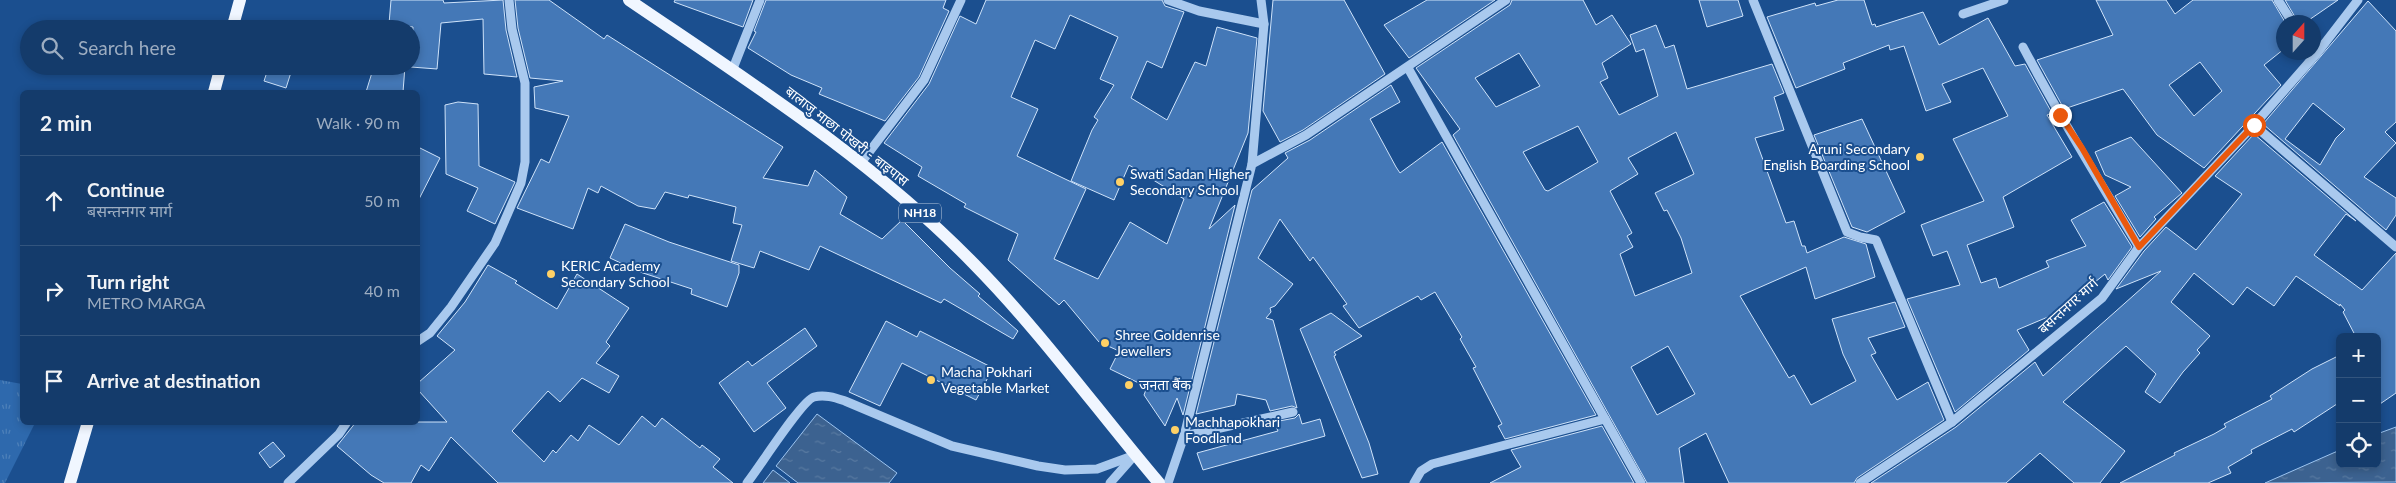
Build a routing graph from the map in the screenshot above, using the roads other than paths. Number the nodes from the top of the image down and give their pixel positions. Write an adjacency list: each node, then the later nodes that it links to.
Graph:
1 (240, 0): 15 (main road)
2 (509, 0): 29 (street)
3 (629, 0): 21 (main road, बालाजु माछा पोखरी - बाइपास / NH18)
4 (760, 0): 21 (street)
5 (960, 0): 25 (street)
6 (1168, 0): 16 (street)
7 (1261, 0): 16 (street)
8 (1506, 0): 20 (street)
9 (1753, 0): 32 (street)
10 (2004, 0): 13 (street)
11 (2278, 0): 14 (street)
12 (2358, 0): 17 (street, बसन्तनगर मार्ग)
13 (1963, 14)
14 (2288, 15)
15 (234, 20)
16 (1264, 24): 26 (street)
17 (2321, 44)
18 (2023, 47): 27 (street)
19 (2308, 60): 24 (street, बसन्तनगर मार्ग)
20 (1408, 68): 26 (street); 31 (street)
21 (732, 71): 25 (main road, बालाजु माछा पोखरी - बाइपास / NH18)
22 (219, 75): 23 (main road)
23 (215, 90)
24 (2254, 125): 27 (street, बसन्तनगर मार्ग); 28 (street)
25 (860, 164): 36 (main road, बालाजु माछा पोखरी - बाइपास / NH18)
26 (1252, 164): 35 (street)
27 (2139, 247): 32 (street, बसन्तनगर मार्ग)
28 (2396, 247)
29 (420, 340)
30 (1293, 412): 35 (street)
31 (1605, 419): 43 (street); 44 (street)
32 (1952, 422): 45 (street, बसन्तनगर मार्ग)
33 (87, 425): 37 (main road)
34 (345, 425): 38 (street)
35 (1184, 436): 42 (street)
36 (1135, 455): 39 (street); 40 (street); 41 (main road, बालाजु माछा पोखरी - बाइपास / NH18)
37 (70, 483)
38 (288, 483)
39 (746, 483)
40 (1110, 483)
41 (1159, 483)
42 (1168, 483)
43 (1414, 483)
44 (1640, 483)
45 (1860, 483)

